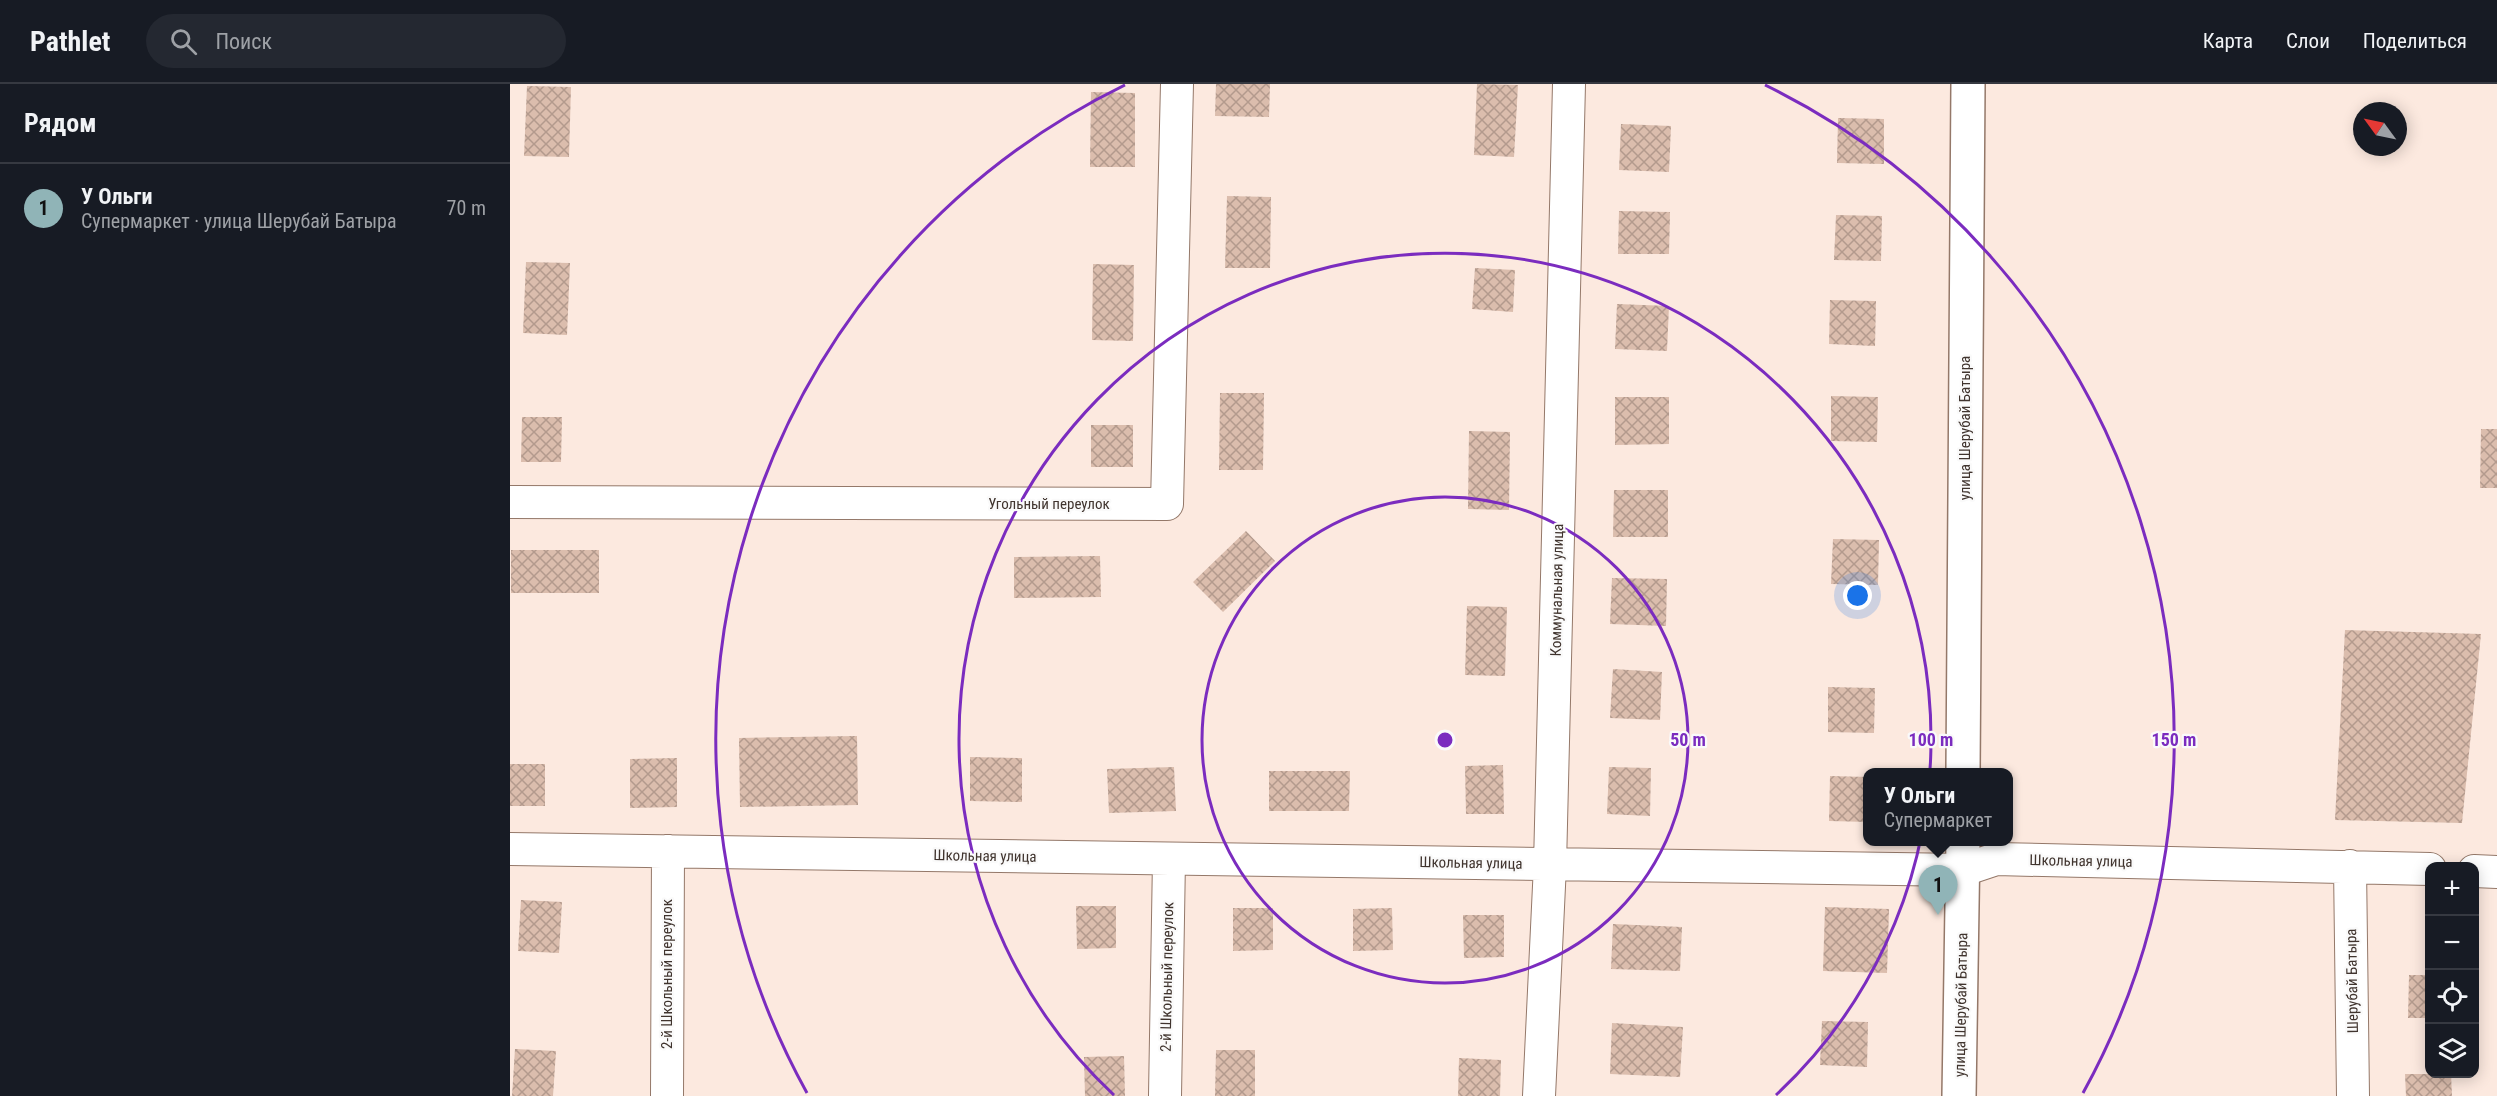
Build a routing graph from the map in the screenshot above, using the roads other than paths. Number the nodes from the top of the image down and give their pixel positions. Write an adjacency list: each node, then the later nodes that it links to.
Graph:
1 (1177, 84): 4 (street, Угольный переулок)
2 (1569, 84): 10 (street, Коммунальная улица)
3 (1968, 84): 5 (street, улица Шерубай Батыра)
4 (510, 502)
5 (1963, 768)
6 (510, 849): 7 (street, Школьная улица)
7 (668, 851): 9 (street, Школьная улица); 15 (street, 2-й Школьный переулок)
8 (1963, 856): 10 (street, Школьная улица); 11 (street, Школьная улица); 18 (street, улица Шерубай Батыра)
9 (1169, 859): 10 (street, Школьная улица); 16 (street, 2-й Школьный переулок)
10 (1550, 865): 17 (street, Коммунальная улица)
11 (2350, 866): 12 (street, Школьная улица); 19 (street, Шерубай Батыра)
12 (2425, 869)
13 (2479, 871): 14 (street)
14 (2497, 872)
15 (666, 1096)
16 (1165, 1096)
17 (1539, 1096)
18 (1959, 1096)
19 (2353, 1096)

